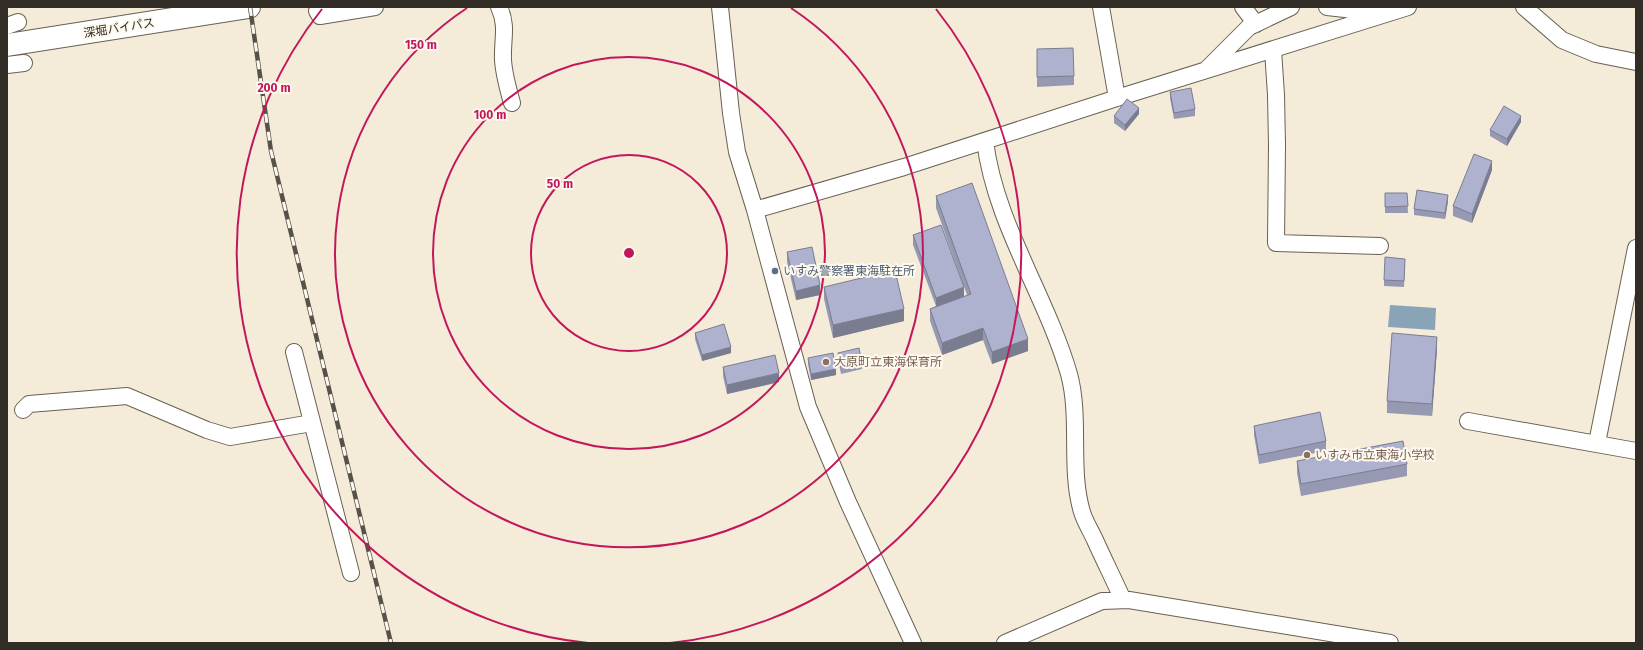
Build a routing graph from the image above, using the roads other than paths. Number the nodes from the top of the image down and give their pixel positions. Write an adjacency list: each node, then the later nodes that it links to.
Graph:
1 (375, 7): 11 (street)
2 (499, 7): 21 (street)
3 (720, 7): 23 (street)
4 (1101, 7): 20 (street)
5 (1243, 7): 13 (street)
6 (1291, 7): 13 (street)
7 (1327, 7): 12 (street)
8 (1408, 7): 12 (street)
9 (1524, 7): 16 (street)
10 (240, 8): 14 (highway, 深堀バイパス)
11 (316, 11)
12 (1386, 14): 15 (street)
13 (1256, 24): 19 (street)
14 (7, 45)
15 (1273, 50): 19 (street); 24 (street)
16 (1636, 62)
17 (24, 63): 18 (street)
18 (7, 65)
19 (1204, 71): 20 (street)
20 (1117, 98): 22 (street)
21 (512, 103)
22 (985, 141): 23 (street); 33 (street)
23 (755, 210): 34 (street)
24 (1380, 246)
25 (1636, 248): 30 (street)
26 (294, 352): 29 (street)
27 (23, 410): 29 (street)
28 (1468, 421): 30 (street)
29 (312, 423): 32 (street)
30 (1597, 443): 31 (street)
31 (1636, 451)
32 (351, 573)
33 (1124, 600): 35 (street); 36 (street)
34 (913, 643)
35 (1005, 643)
36 (1390, 643)

